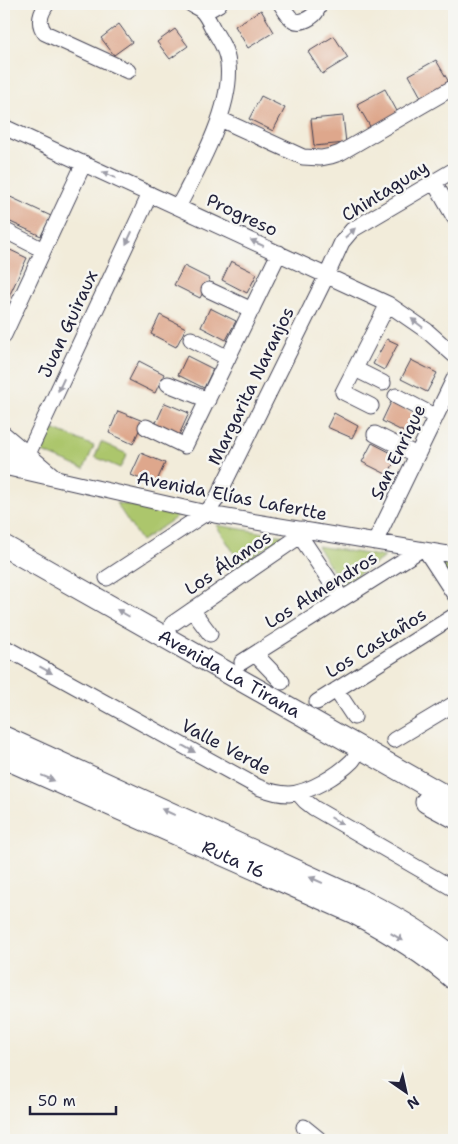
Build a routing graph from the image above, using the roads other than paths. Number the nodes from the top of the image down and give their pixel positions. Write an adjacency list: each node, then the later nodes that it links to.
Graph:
1 (47, 4): 6 (street)
2 (219, 4): 5 (street)
3 (280, 4): 4 (street)
4 (319, 4)
5 (196, 7): 8 (street)
6 (128, 71)
7 (454, 87): 8 (street)
8 (220, 119): 14 (street)
9 (4, 127): 10 (street, Progreso)
10 (84, 163): 13 (street, Progreso, one-way to 10); 17 (street)
11 (454, 170): 12 (street, Chintaguay)
12 (434, 182): 15 (street); 19 (street, Chintaguay, one-way to 12)
13 (150, 194): 14 (street, Progreso); 40 (street, Juan Guiraux, one-way to 40)
14 (178, 206): 18 (street, Progreso, one-way to 14)
15 (454, 217)
16 (4, 230): 17 (street)
17 (43, 250): 23 (street)
18 (279, 253): 19 (street, Progreso); 22 (street)
19 (327, 275): 21 (street, Progreso); 42 (street, Margarita Naranjos)
20 (209, 290): 22 (street)
21 (388, 304): 25 (street, Progreso, one-way to 21); 27 (street)
22 (252, 310): 26 (street)
23 (4, 331)
24 (191, 339): 26 (street)
25 (454, 355)
26 (228, 358): 32 (street)
27 (355, 369): 29 (street); 33 (street)
28 (454, 379): 34 (street, San Enrique)
29 (383, 383)
30 (168, 384): 32 (street)
31 (396, 396): 34 (street)
32 (208, 400): 35 (street)
33 (371, 406)
34 (436, 416): 39 (street, San Enrique)
35 (146, 427)
36 (4, 434): 40 (street)
37 (375, 434): 39 (street)
38 (4, 448): 40 (street)
39 (417, 455): 44 (street, San Enrique)
40 (24, 463): 41 (street); 42 (street, Avenida Elías Lafertte)
41 (4, 467)
42 (206, 513): 43 (street, Avenida Elías Lafertte); 49 (street)
43 (301, 533): 44 (street, Avenida Elías Lafertte); 51 (street); 52 (street, Los Álamos)
44 (375, 542): 46 (street, Avenida Elías Lafertte)
45 (4, 546): 66 (highway, Avenida La Tirana, one-way to 45)
46 (423, 551): 47 (street, Avenida Elías Lafertte); 50 (street); 51 (street, Los Almendros)
47 (454, 555)
48 (4, 562): 66 (highway, Avenida La Tirana)
49 (107, 578)
50 (454, 594)
51 (342, 599): 57 (street, Los Almendros)
52 (192, 610): 54 (street, Los Álamos); 55 (street)
53 (454, 616): 60 (street, Los Castaños)
54 (172, 624)
55 (210, 634)
56 (4, 647): 68 (street, Valle Verde, one-way to 68)
57 (255, 654): 58 (street, Los Almendros); 59 (street)
58 (242, 662)
59 (282, 682)
60 (336, 690): 61 (street, Los Castaños); 63 (street)
61 (317, 702)
62 (454, 704): 65 (street)
63 (354, 717)
64 (4, 737): 72 (highway, Ruta 16, one-way to 64)
65 (394, 740)
66 (356, 754): 68 (street); 69 (highway, Avenida La Tirana); 70 (highway, Avenida La Tirana)
67 (4, 758): 73 (highway, Ruta 16, one-way to 73)
68 (298, 793): 71 (street, one-way to 71)
69 (454, 801)
70 (454, 818)
71 (454, 889)
72 (454, 958)
73 (454, 979)
74 (304, 1127): 75 (street)
75 (320, 1140)

